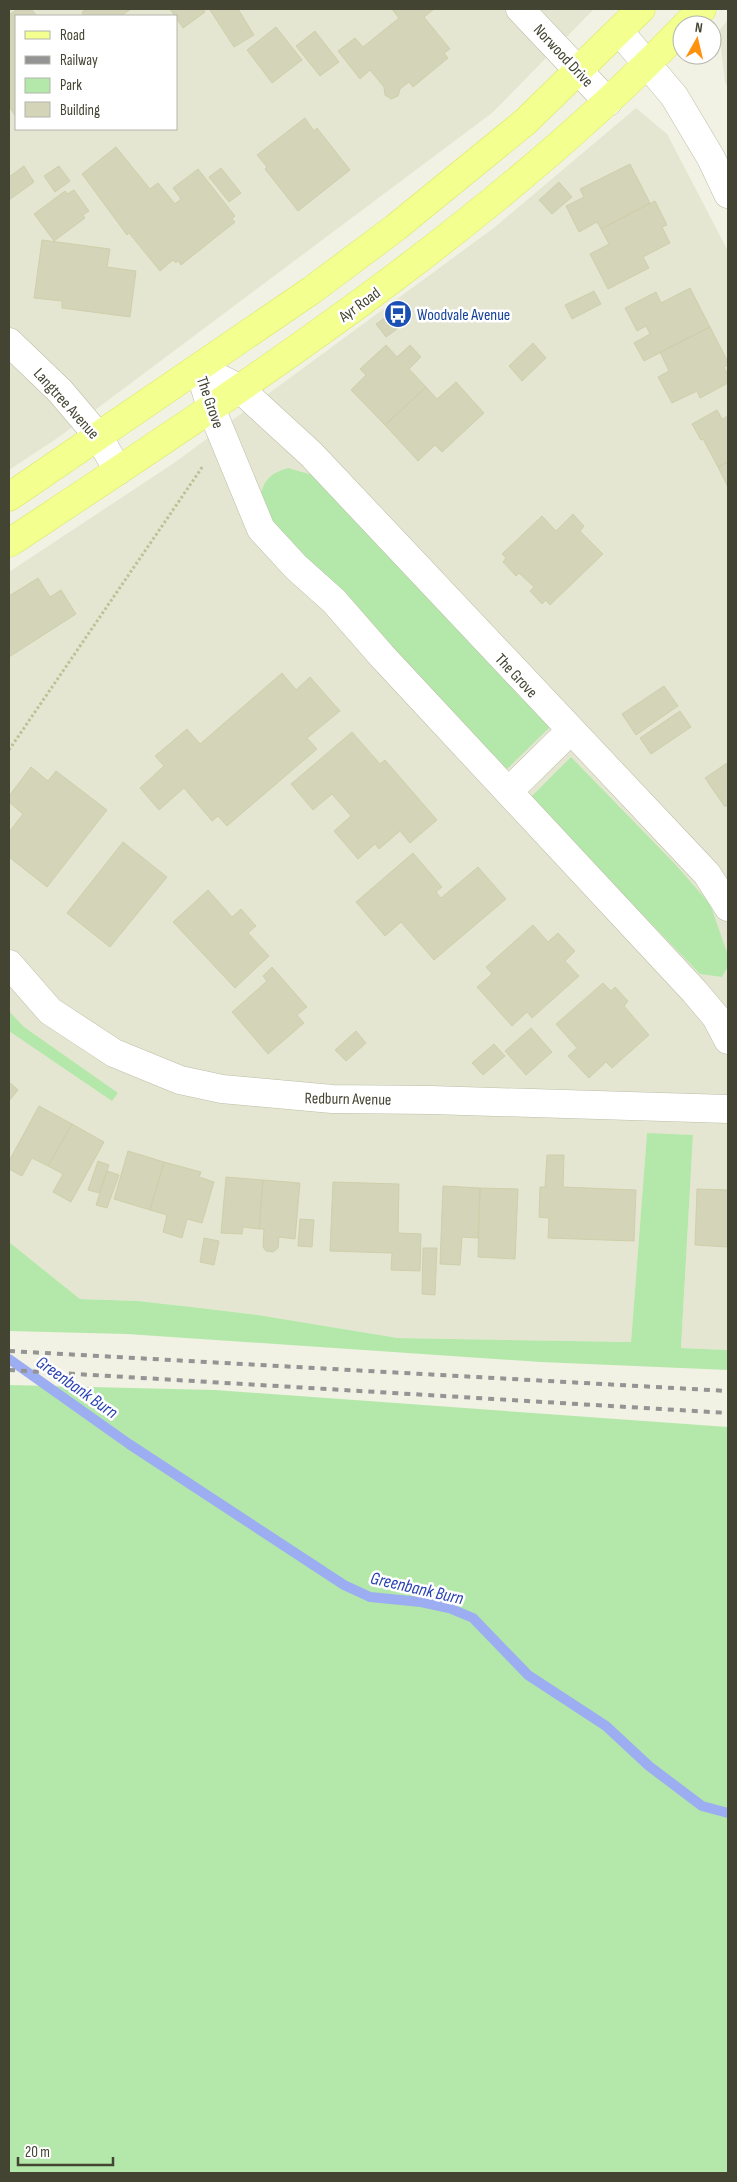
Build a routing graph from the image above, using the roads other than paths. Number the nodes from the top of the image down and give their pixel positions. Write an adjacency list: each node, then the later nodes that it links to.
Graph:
1 (520, 9): 6 (street, Norwood Drive)
2 (641, 9): 3 (main road)
3 (619, 31): 5 (street); 6 (main road)
4 (672, 39): 5 (main road, Ayr Road)
5 (648, 64): 7 (main road, Ayr Road); 8 (street)
6 (577, 69): 7 (street, Norwood Drive); 10 (main road)
7 (608, 102): 11 (main road, Ayr Road)
8 (728, 194)
9 (9, 342): 13 (street, Langtree Avenue)
10 (200, 368): 11 (street, The Grove); 12 (street, The Grove); 13 (main road)
11 (239, 388): 12 (main road, Ayr Road); 17 (street, The Grove)
12 (211, 408): 14 (main road, Ayr Road); 18 (street, The Grove)
13 (99, 437): 14 (street, Langtree Avenue); 15 (main road)
14 (118, 470): 16 (main road, Ayr Road)
15 (9, 497)
16 (9, 543)
17 (570, 731): 18 (street); 19 (street, The Grove)
18 (509, 791): 21 (street, The Grove)
19 (728, 907)
20 (9, 964): 22 (street, Redburn Avenue)
21 (728, 1040)
22 (728, 1110)

